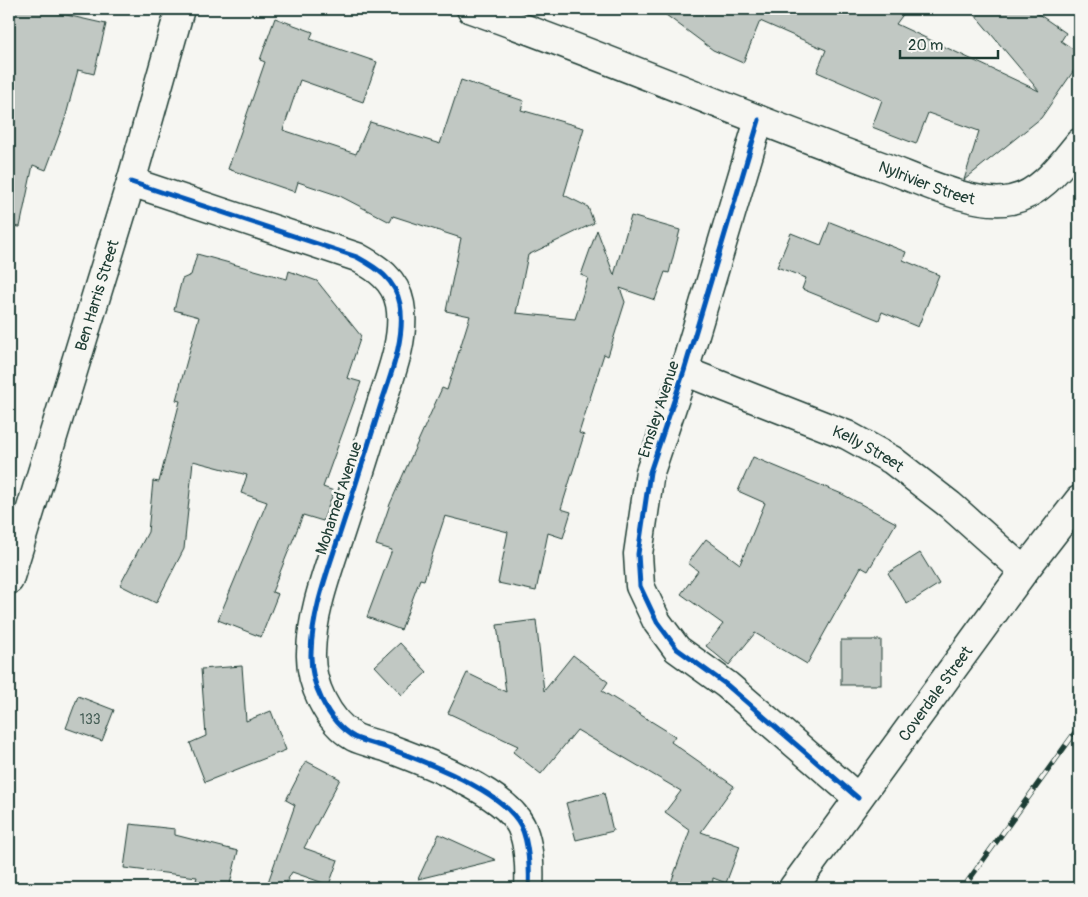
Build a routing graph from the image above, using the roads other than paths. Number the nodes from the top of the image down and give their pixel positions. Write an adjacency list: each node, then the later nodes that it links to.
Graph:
1 (180, 9): 5 (street, Ben Harris Street)
2 (470, 9): 3 (street)
3 (759, 120): 4 (street, Nylrivier Street); 6 (street, Emsley Avenue)
4 (1079, 143)
5 (131, 182): 9 (street, Ben Harris Street); 11 (street, Mohamed Avenue)
6 (684, 371): 8 (street, Kelly Street); 10 (street, Emsley Avenue)
7 (1079, 500): 8 (street, Coverdale Street)
8 (1024, 571): 10 (street, Coverdale Street)
9 (9, 580)
10 (858, 798): 12 (street, Coverdale Street)
11 (529, 888)
12 (793, 888)

